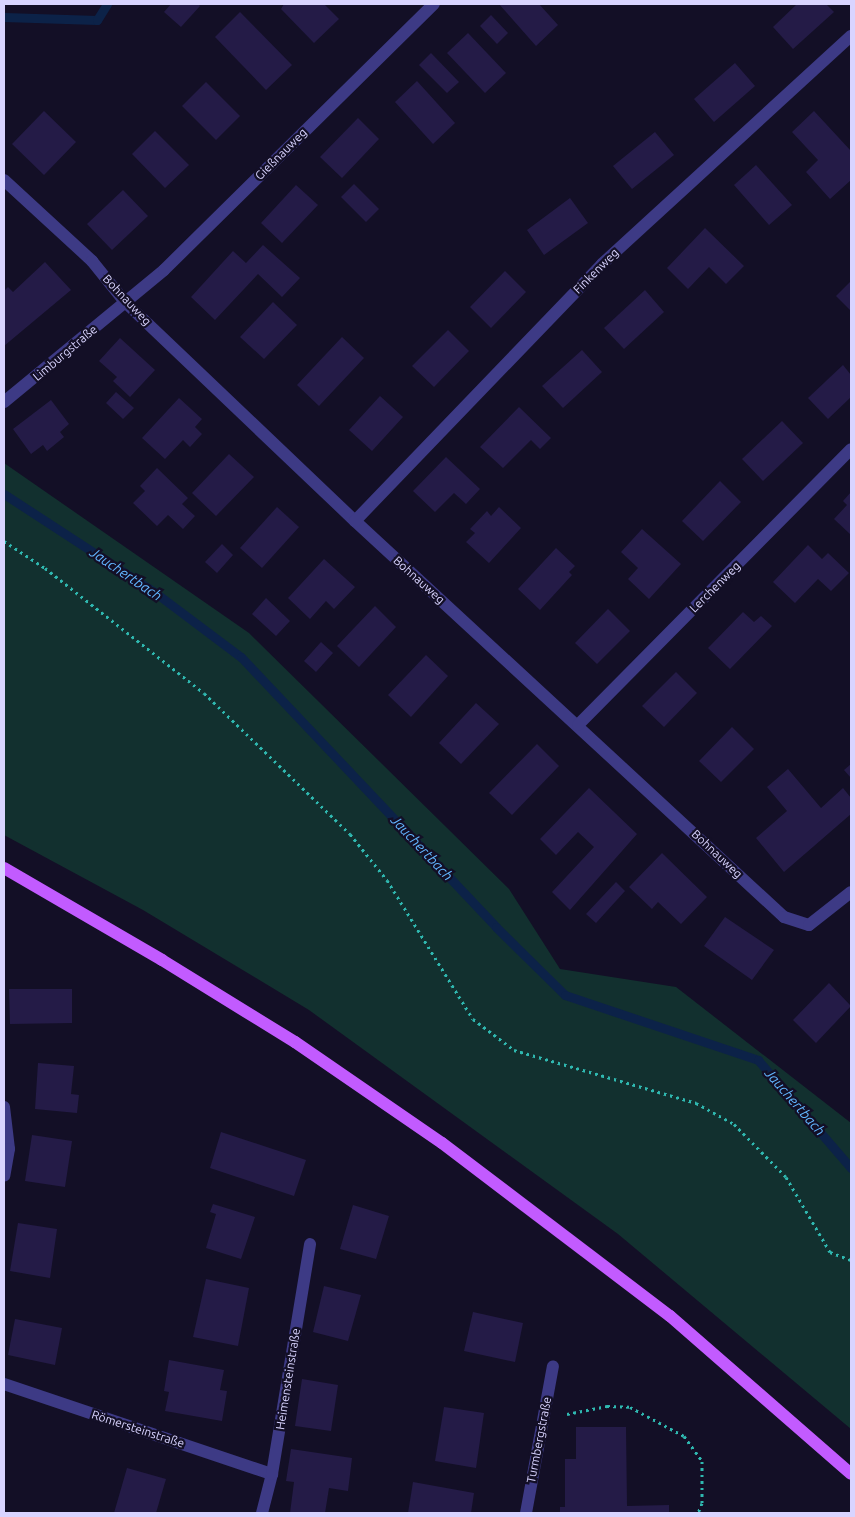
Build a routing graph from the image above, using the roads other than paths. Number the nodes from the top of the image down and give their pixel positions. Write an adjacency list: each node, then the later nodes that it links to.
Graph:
1 (434, 4): 4 (street, Gießnauweg)
2 (851, 36): 7 (street, Finkenweg)
3 (4, 180): 4 (street, Bohnauweg)
4 (125, 302): 5 (street, Limburgstraße); 7 (street, Bohnauweg)
5 (4, 402)
6 (851, 449): 8 (street, Lerchenweg)
7 (355, 521): 8 (street, Bohnauweg)
8 (578, 725): 10 (street, Bohnauweg)
9 (4, 868): 17 (main road)
10 (851, 892)
11 (4, 1107): 12 (street)
12 (4, 1176)
13 (310, 1244): 16 (street, Heimensteinstraße)
14 (553, 1366): 19 (street, Turmbergstraße)
15 (4, 1384): 16 (street, Römersteinstraße)
16 (272, 1474): 18 (street, Heimensteinstraße)
17 (851, 1474)
18 (262, 1513)
19 (526, 1513)

